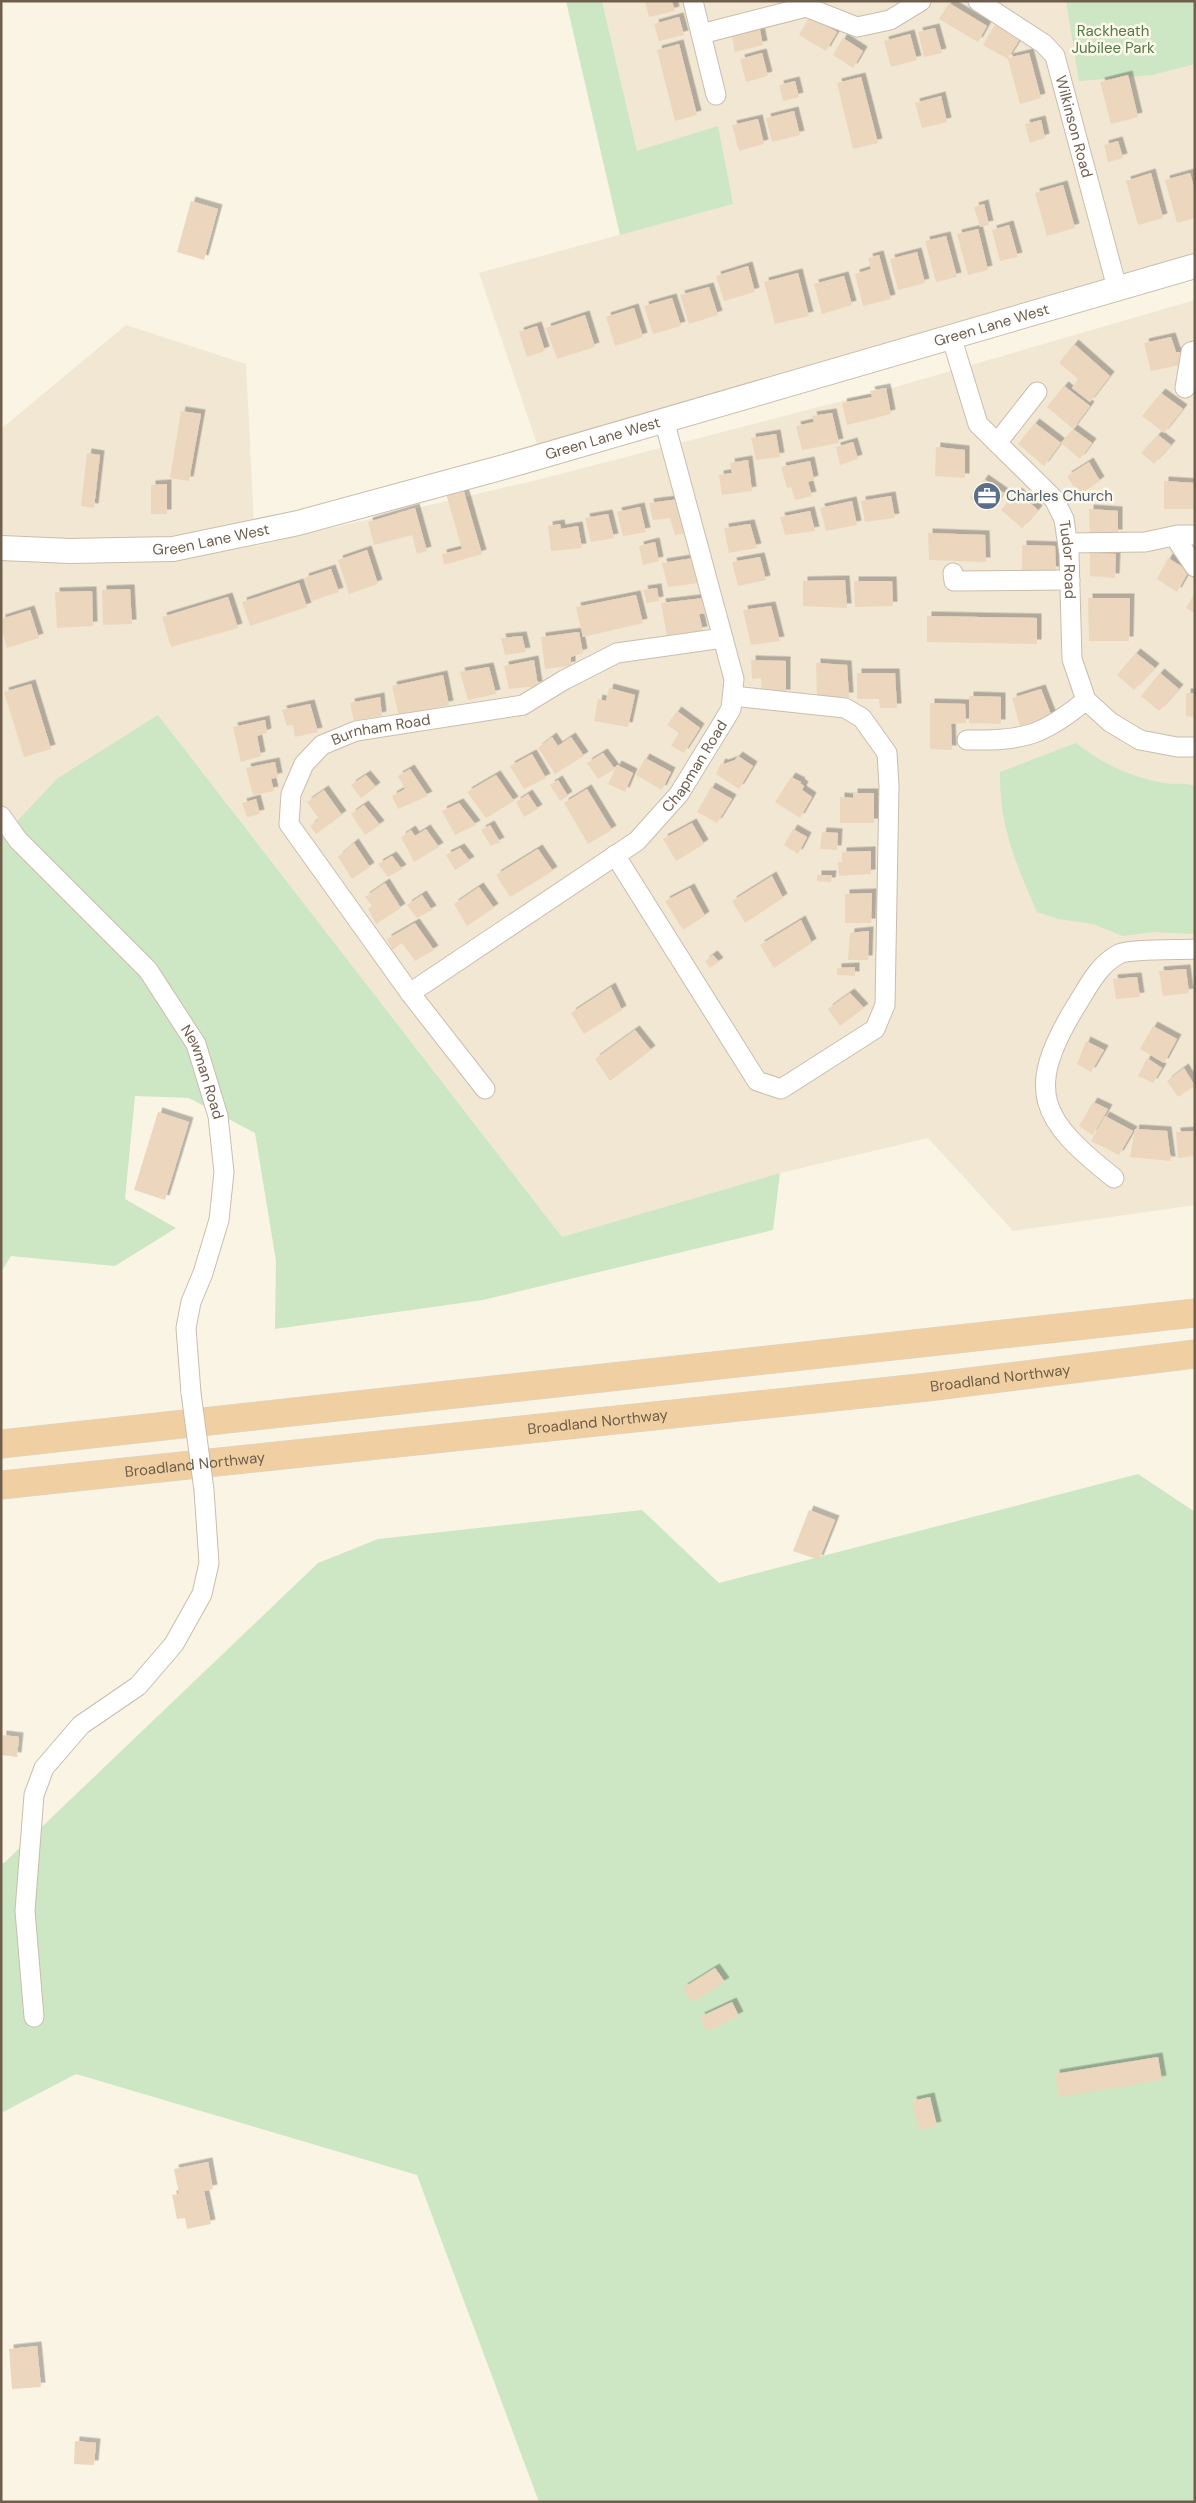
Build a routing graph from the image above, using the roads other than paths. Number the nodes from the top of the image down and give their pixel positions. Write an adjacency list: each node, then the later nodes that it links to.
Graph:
1 (693, 1): 4 (street)
2 (920, 1): 4 (street)
3 (978, 1): 7 (street, Wilkinson Road)
4 (701, 34): 5 (street)
5 (716, 95)
6 (1195, 266): 7 (street, Green Lane West)
7 (1117, 288): 8 (street, Green Lane West)
8 (951, 336): 12 (street, Green Lane West); 13 (street, Tudor Road)
9 (1195, 351): 10 (street)
10 (1185, 388)
11 (1037, 392): 13 (street)
12 (664, 420): 17 (street, Green Lane West); 21 (street, Chapman Road)
13 (997, 443): 16 (street, Tudor Road)
14 (1195, 535): 15 (street)
15 (1174, 536): 16 (street); 18 (street)
16 (1068, 542): 20 (street, Tudor Road)
17 (1, 548)
18 (1195, 567)
19 (953, 573): 20 (street)
20 (1070, 580): 23 (street, Tudor Road)
21 (723, 638): 22 (street, Chapman Road); 29 (street, Burnham Road)
22 (733, 696): 27 (street, Chapman Road); 27 (street)
23 (1086, 700): 24 (street); 25 (street, Tudor Road)
24 (967, 740)
25 (1195, 747)
26 (1, 816): 36 (street, Newman Road, bridge)
27 (616, 855): 29 (street, Chapman Road)
28 (1195, 949): 31 (street)
29 (410, 993): 30 (street, Burnham Road)
30 (485, 1089)
31 (1114, 1178)
32 (1195, 1313): 34 (highway)
33 (1195, 1354): 35 (highway, Broadland Northway)
34 (1, 1444)
35 (1, 1485)
36 (34, 2017)

